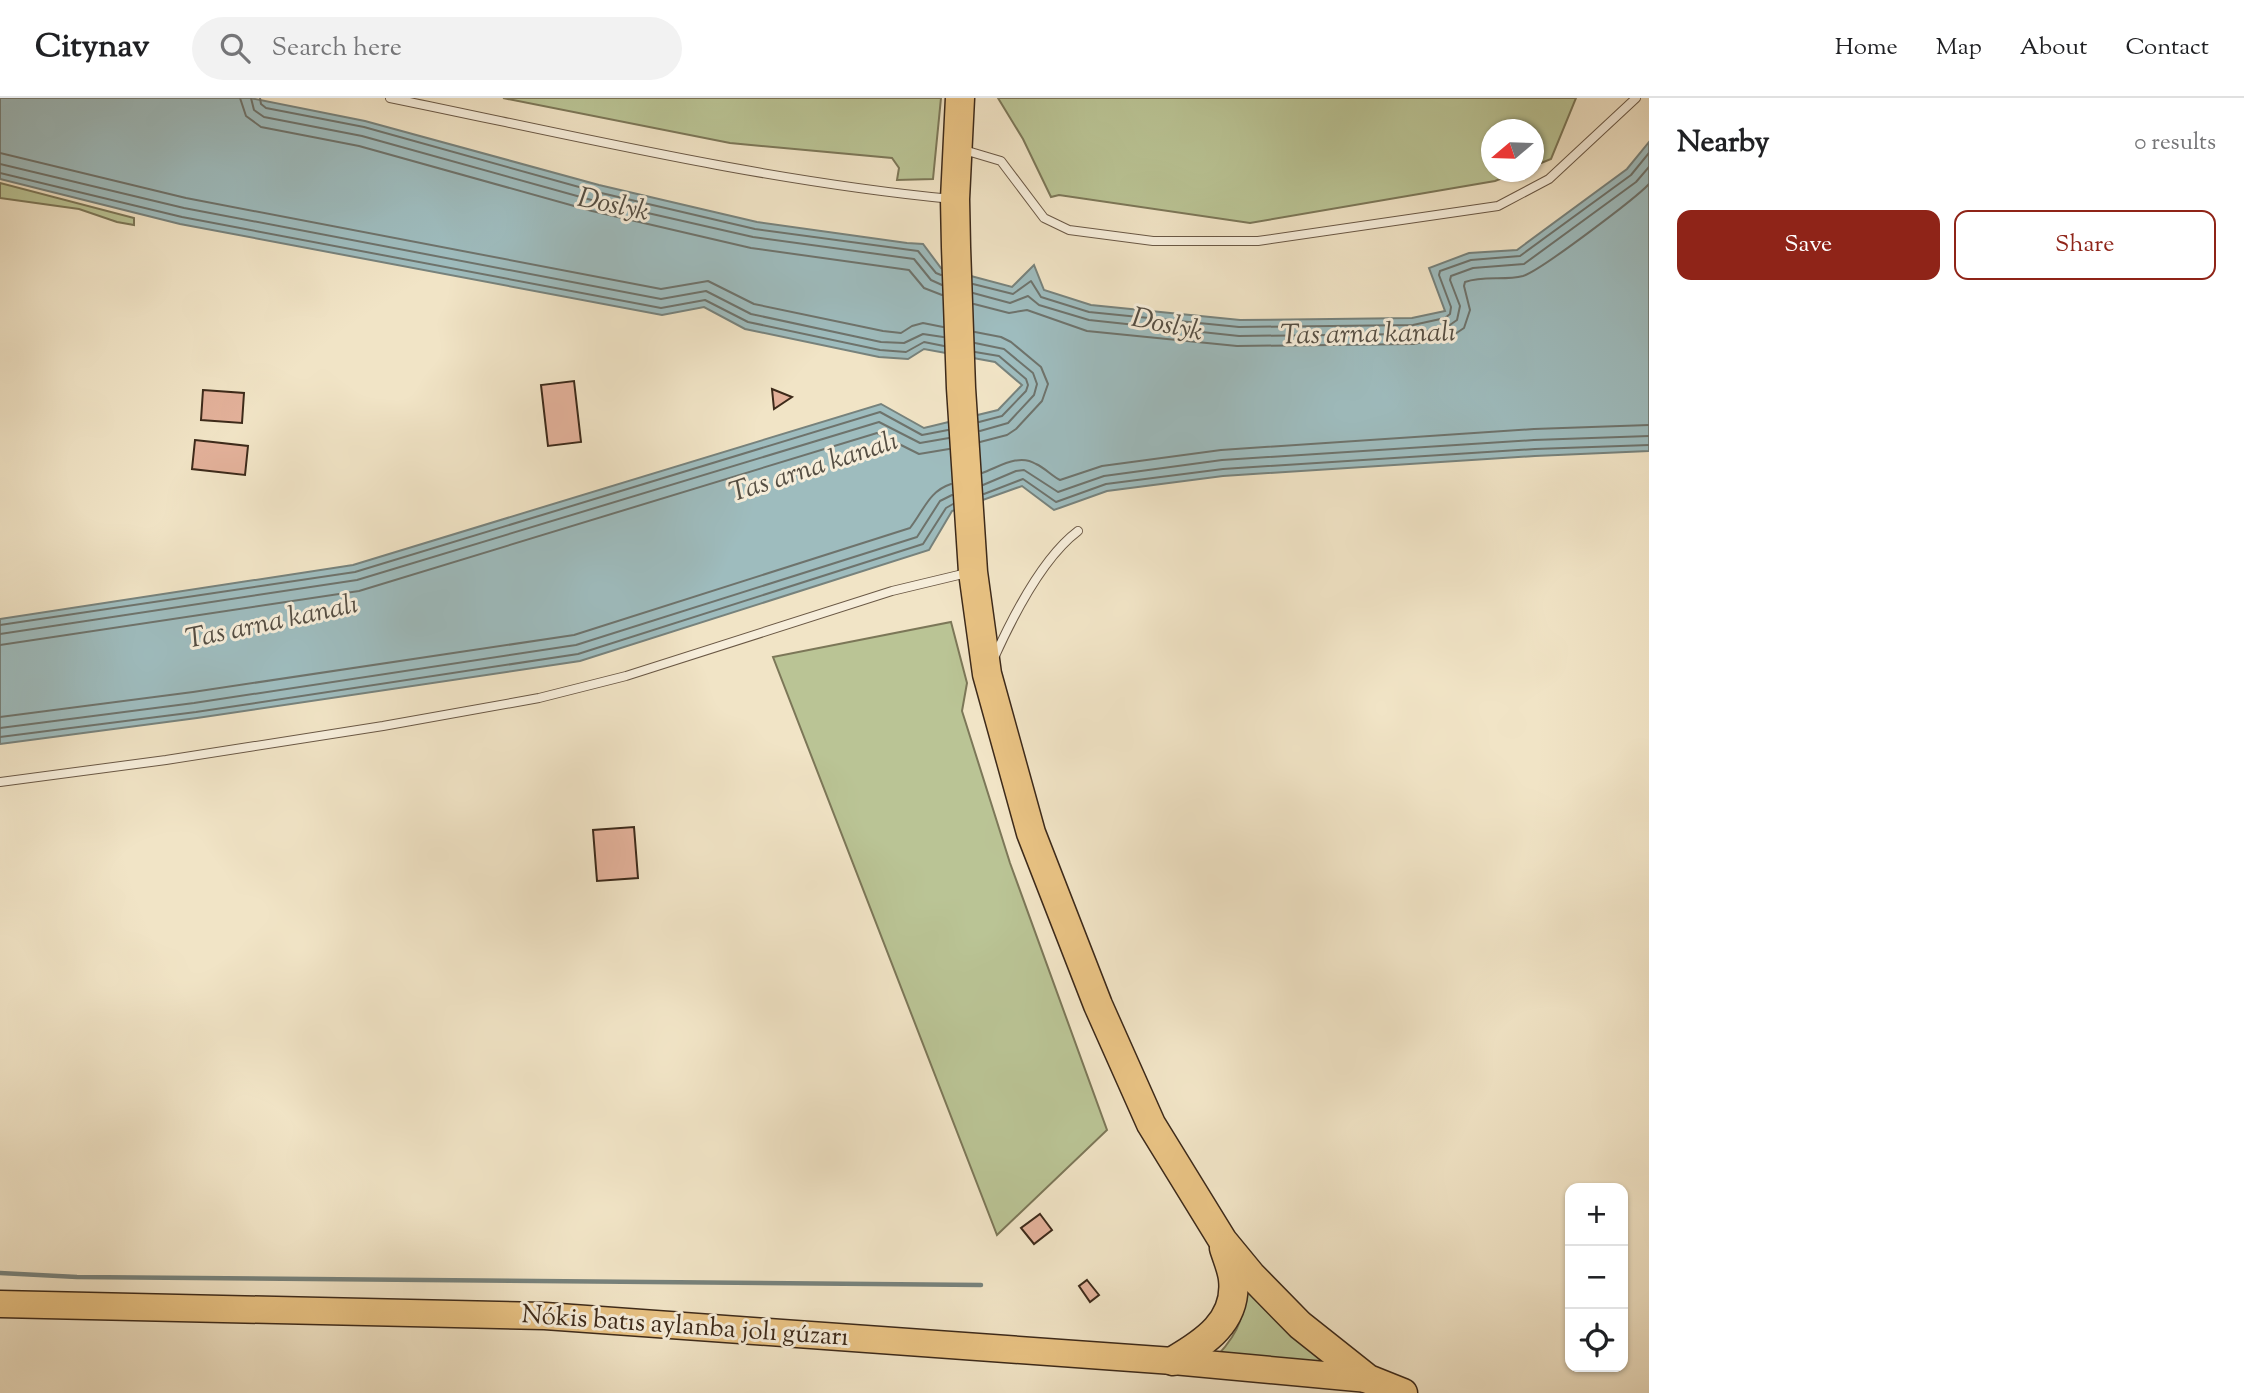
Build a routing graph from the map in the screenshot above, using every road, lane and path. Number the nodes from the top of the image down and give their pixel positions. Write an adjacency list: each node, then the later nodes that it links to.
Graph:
1 (390, 98): 5 (lane)
2 (960, 98): 4 (highway)
3 (1636, 98): 4 (lane)
4 (957, 148): 5 (highway)
5 (955, 199): 7 (highway)
6 (1078, 531): 8 (lane)
7 (973, 572): 8 (highway); 9 (lane)
8 (987, 674): 10 (highway)
9 (0, 782)
10 (1223, 1241): 12 (highway); 13 (highway)
11 (0, 1304): 12 (main road, Nókis batıs aylanba jolı gúzarı)
12 (1173, 1361): 13 (main road, Nókis batıs aylanba jolı gúzarı)
13 (1368, 1378): 14 (highway)
14 (1403, 1393)

